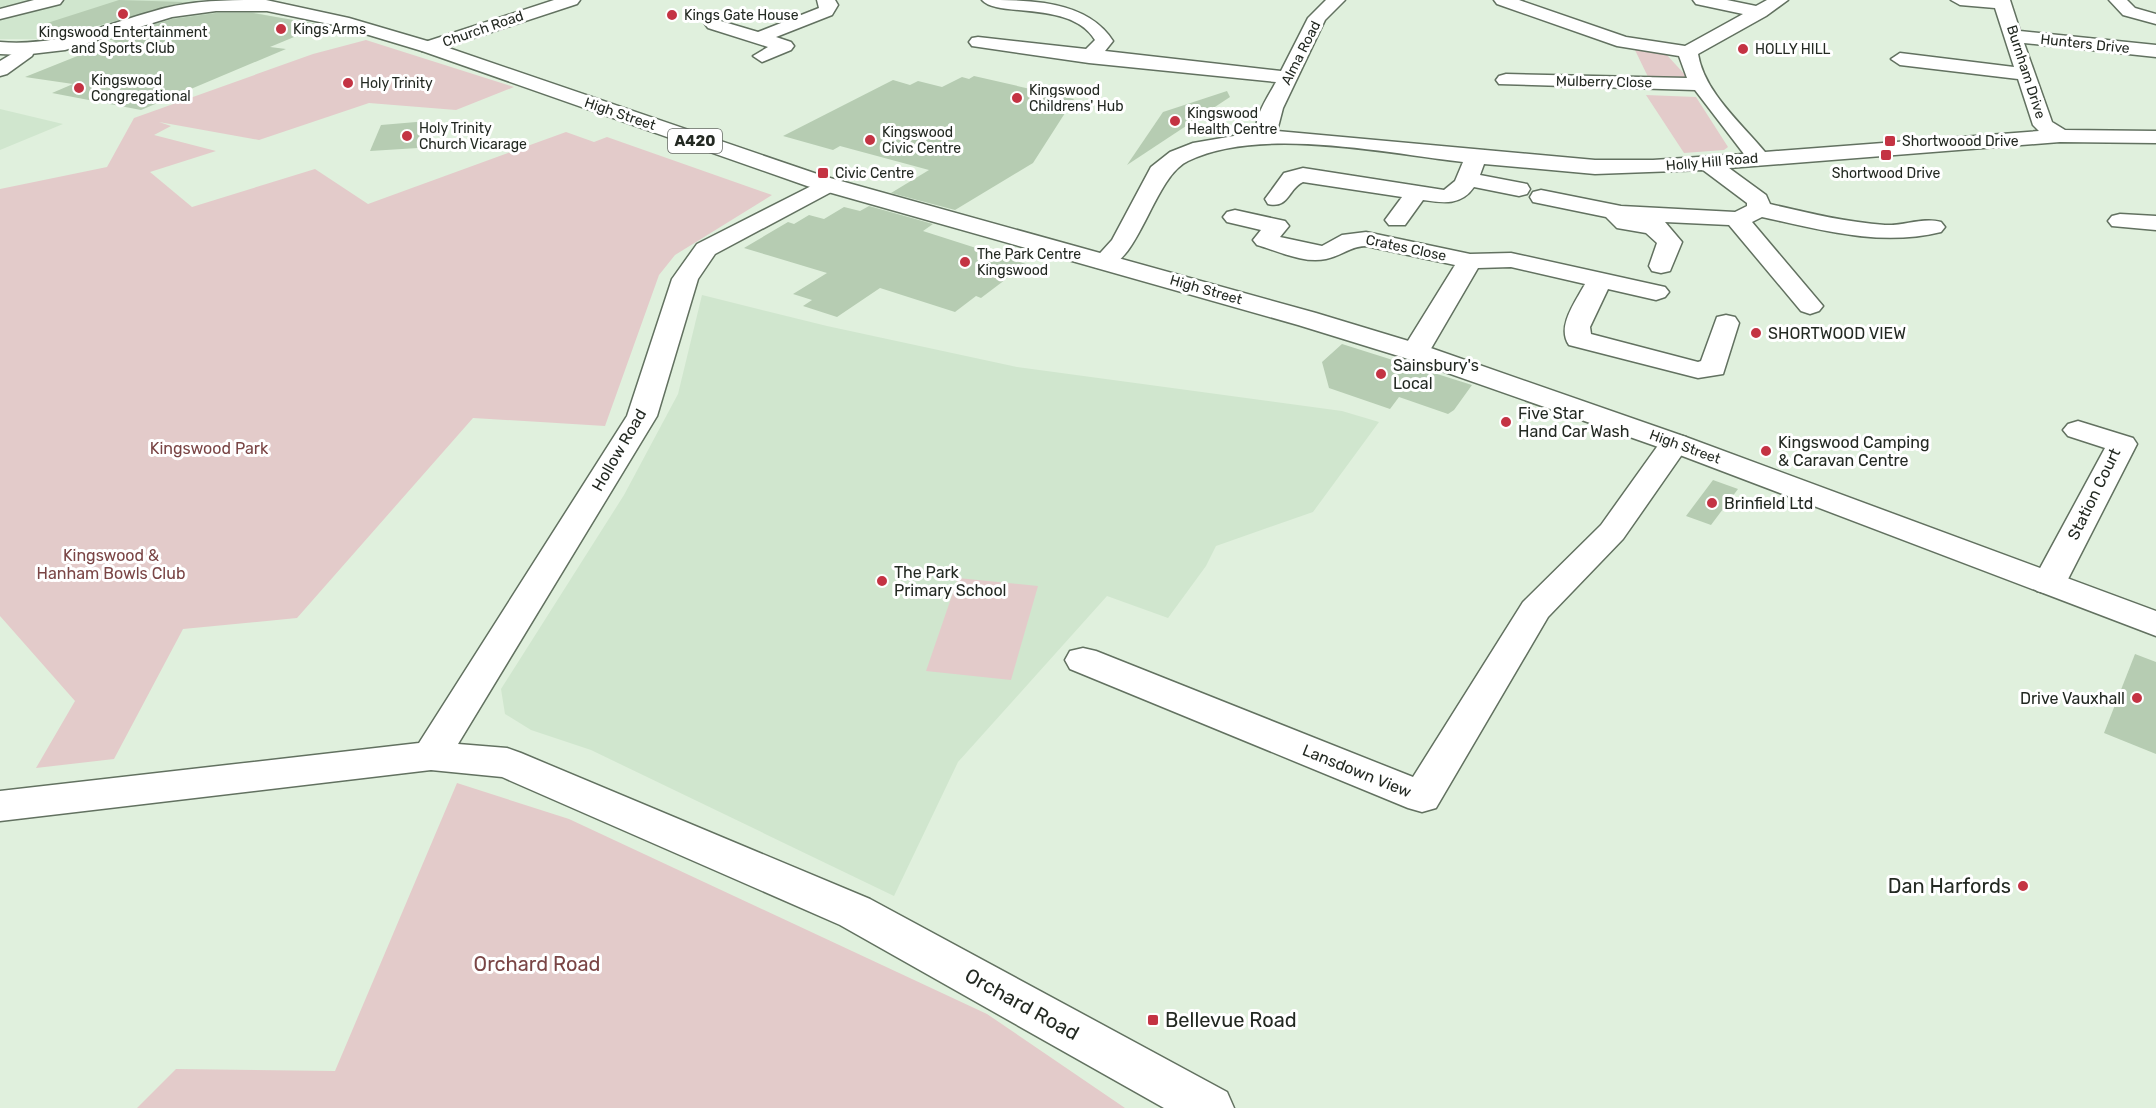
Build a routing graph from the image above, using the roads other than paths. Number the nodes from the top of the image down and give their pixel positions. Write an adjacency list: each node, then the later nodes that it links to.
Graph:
1 (54, 0): 20 (street)
2 (242, 0): 16 (street, High Street / A420)
3 (571, 0): 17 (street, Church Road)
4 (826, 0): 22 (street)
5 (991, 0): 18 (street)
6 (1089, 0): 18 (street)
7 (1336, 0): 34 (street, Alma Road)
8 (1702, 0): 19 (street)
9 (1779, 0): 19 (street)
10 (1960, 0): 13 (street)
11 (2118, 0): 21 (street)
12 (1513, 1): 29 (street)
13 (2002, 2): 23 (street, Burnham Drive)
14 (206, 3): 16 (street, A420); 28 (street, A420)
15 (510, 4): 17 (street)
16 (264, 6): 25 (street, High Street / A420)
17 (540, 10): 25 (street, Church Road)
18 (1072, 12): 30 (street)
19 (1760, 12): 29 (street)
20 (0, 14)
21 (2156, 19)
22 (714, 24)
23 (2014, 36): 27 (street, Hunters Drive); 33 (street, Burnham Drive)
24 (978, 42): 30 (street)
25 (428, 47): 44 (street, High Street / A420)
26 (0, 48): 28 (street, A420)
27 (2156, 51)
28 (25, 52): 32 (street)
29 (1688, 52): 36 (street)
30 (1089, 57): 34 (street)
31 (1900, 59): 33 (street)
32 (0, 70)
33 (2025, 74): 37 (street, Burnham Drive)
34 (1288, 78): 38 (street, Alma Road)
35 (1506, 80): 36 (street, Mulberry Close)
36 (1701, 84): 41 (street)
37 (2060, 136): 39 (street, Holly Hill Road); 41 (street, Holly Hill Road)
38 (1269, 137): 40 (street, Holly Hill Road); 57 (street)
39 (2156, 137)
40 (1475, 157): 42 (street, Holly Hill Road); 43 (street)
41 (1759, 158): 42 (street, Holly Hill Road)
42 (1708, 163): 49 (street)
43 (1468, 179): 45 (street); 46 (street)
44 (827, 185): 57 (street, High Street / A420); 69 (street, Hollow Road)
45 (1519, 189)
46 (1416, 194): 47 (street); 51 (street)
47 (1276, 199)
48 (1543, 207): 52 (street)
49 (1749, 214): 52 (street); 54 (street); 61 (street)
50 (1234, 217): 56 (street, Crates Close)
51 (1397, 220)
52 (1650, 220): 58 (street)
53 (2138, 222): 55 (street)
54 (1933, 237)
55 (2156, 245)
56 (1470, 261): 59 (street, Crates Close); 63 (street, Crates Close)
57 (1104, 262): 63 (street, High Street / A420)
58 (1661, 266)
59 (1599, 280): 60 (street, Crates Close); 62 (street)
60 (1656, 292)
61 (1810, 306)
62 (1726, 323)
63 (1415, 352): 65 (street, High Street / A420)
64 (2078, 430): 66 (street, Station Court)
65 (1675, 443): 66 (street, High Street / A420); 68 (street, Lansdown View)
66 (2049, 583): 67 (street, High Street / A420)
67 (2156, 624)
68 (1083, 660)
69 (431, 756): 70 (street, Orchard Road); 71 (street, Orchard Road)
70 (0, 806)
71 (1210, 1108)

